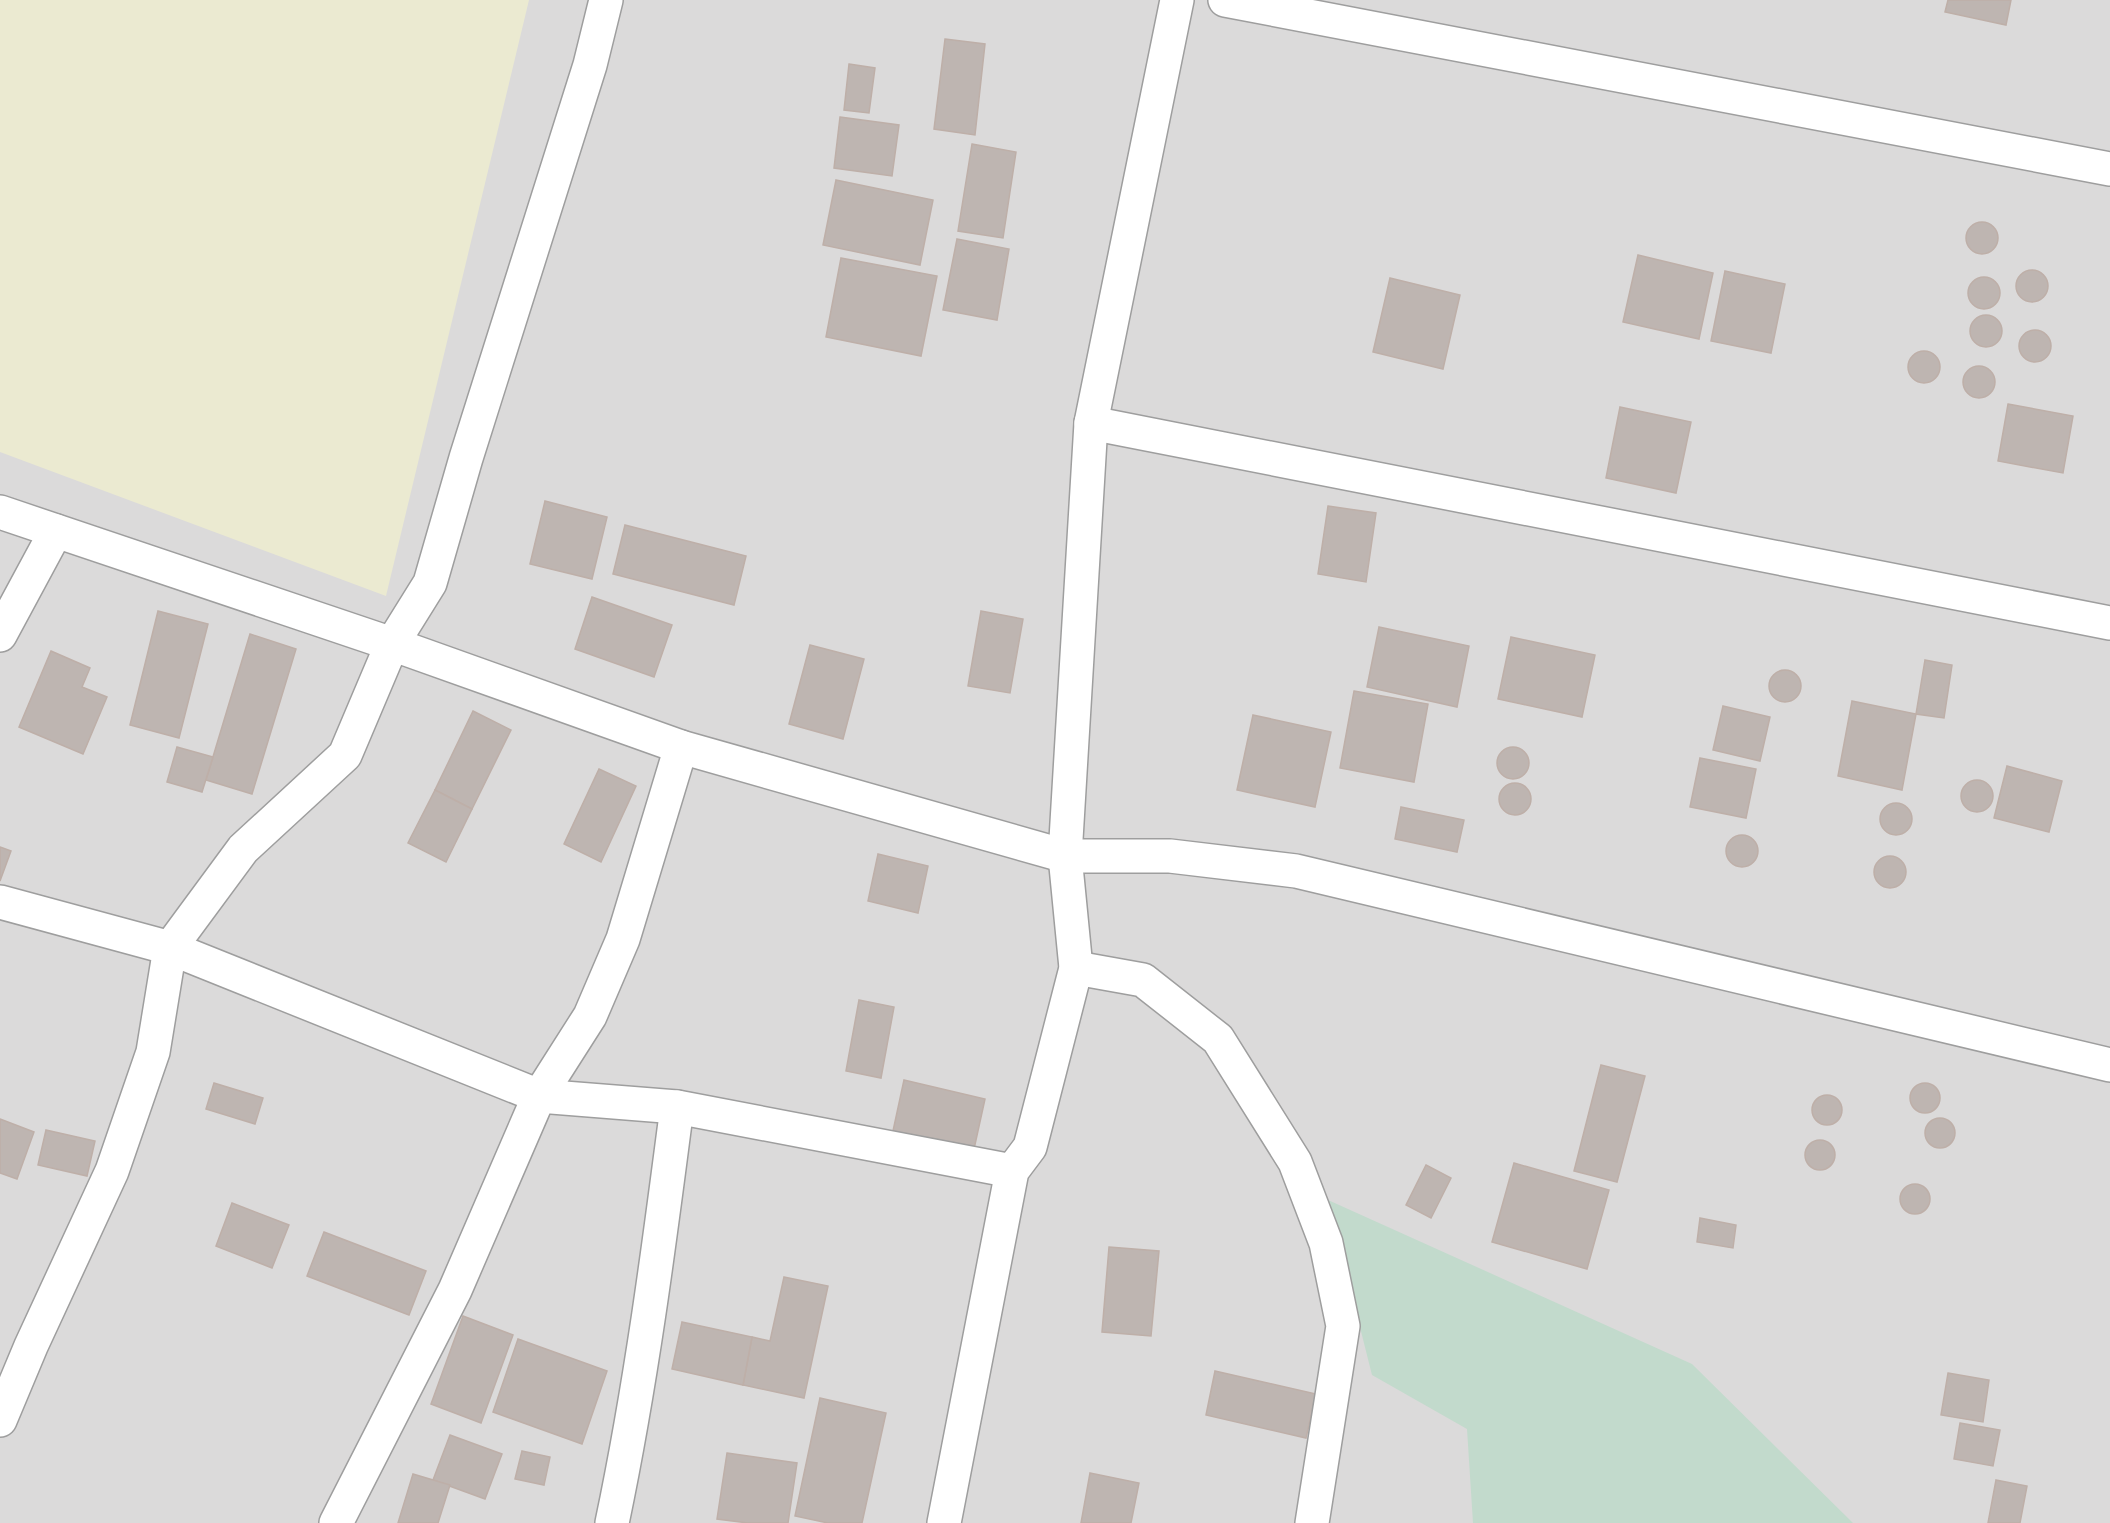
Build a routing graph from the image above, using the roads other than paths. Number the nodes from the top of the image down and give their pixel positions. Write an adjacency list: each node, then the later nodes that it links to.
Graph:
1 (606, 0): 10 (street)
2 (1177, 0): 5 (street)
3 (1225, 0): 4 (street)
4 (2110, 169)
5 (1091, 423): 8 (street); 12 (street)
6 (0, 512): 7 (street)
7 (56, 531): 9 (street); 10 (street)
8 (2110, 623)
9 (0, 635)
10 (392, 644): 11 (street); 14 (street)
11 (681, 747): 12 (street); 17 (street)
12 (1065, 856): 15 (street); 16 (street)
13 (0, 902): 14 (street)
14 (170, 948): 17 (street); 20 (street)
15 (1076, 968): 19 (street); 24 (street)
16 (2110, 1065)
17 (539, 1096): 18 (street); 21 (street)
18 (677, 1107): 19 (street); 22 (street)
19 (1012, 1171): 23 (street)
20 (0, 1420)
21 (336, 1523)
22 (612, 1523)
23 (944, 1523)
24 (1312, 1523)

